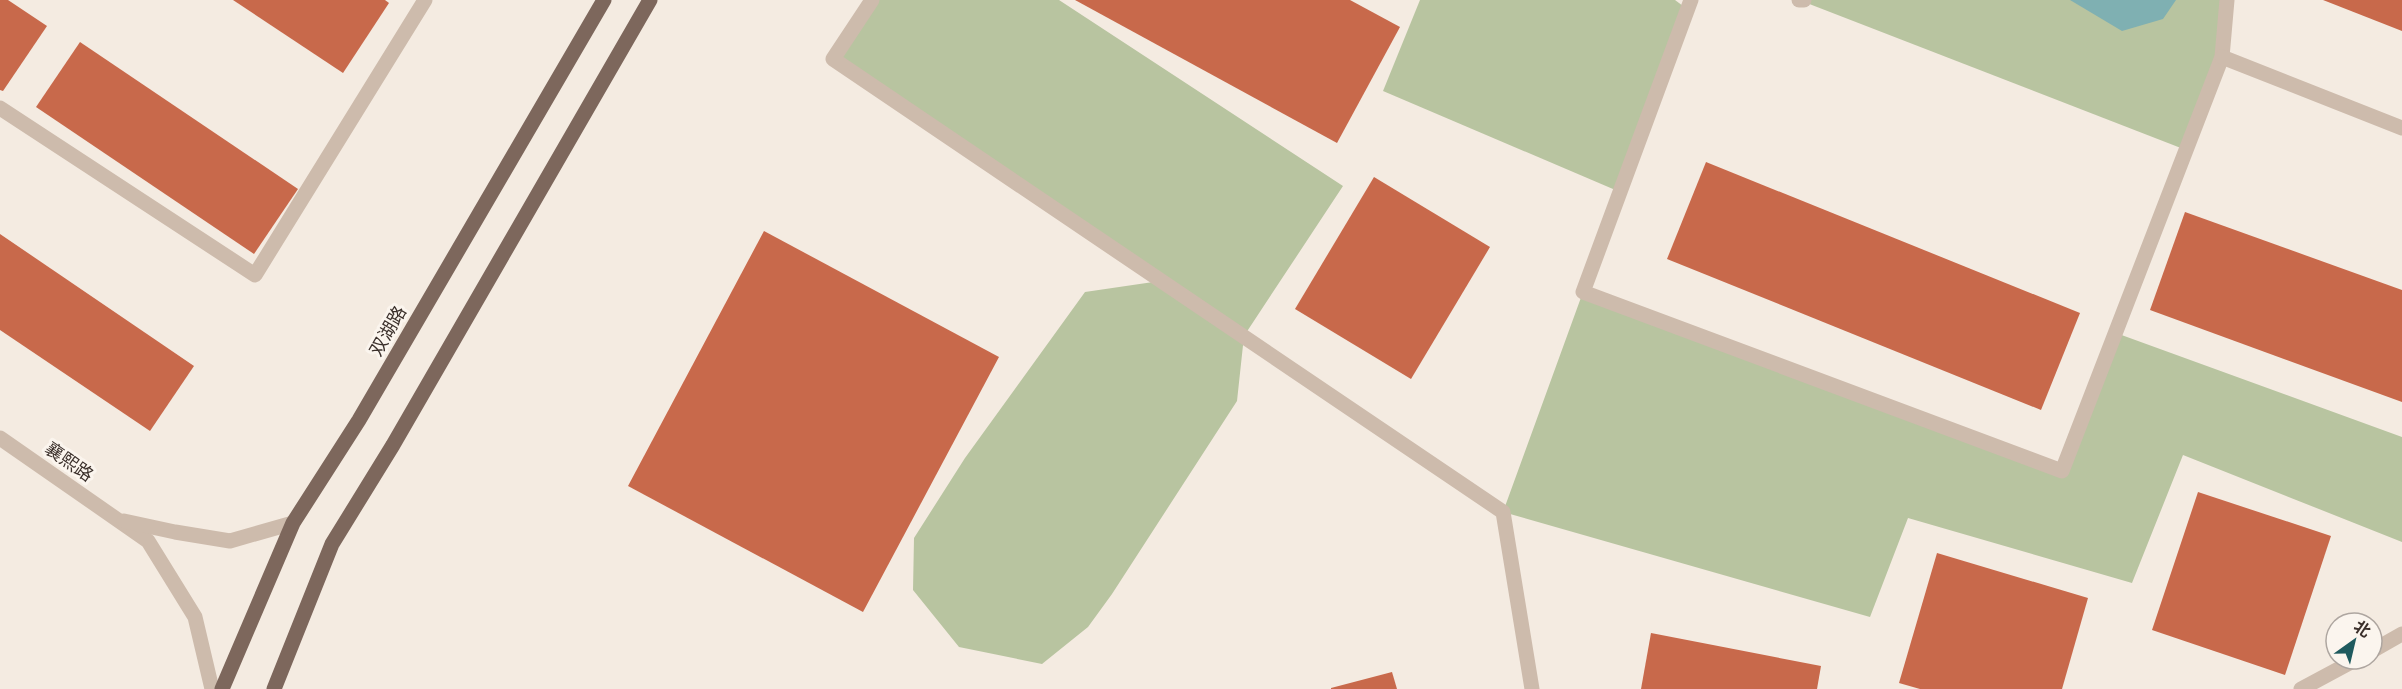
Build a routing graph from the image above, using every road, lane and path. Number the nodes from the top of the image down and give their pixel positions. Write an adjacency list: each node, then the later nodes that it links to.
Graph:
1 (425, 0): 10 (street)
2 (604, 0): 14 (main road, 双湖路)
3 (650, 0): 20 (main road)
4 (872, 0): 21 (street)
5 (1691, 0): 9 (street)
6 (1799, 0): 7 (street)
7 (1804, 0)
8 (2227, 0): 9 (street)
9 (2222, 57): 11 (street)
10 (0, 108)
11 (2402, 128)
12 (0, 438): 13 (street, 襄熙路)
13 (115, 519): 14 (street); 18 (street, 襄熙路)
14 (293, 523): 19 (main road, 双湖路)
15 (2402, 634): 16 (street)
16 (2384, 644)
17 (2334, 671): 22 (street)
18 (212, 689)
19 (222, 689)
20 (274, 689)
21 (1532, 689)
22 (2301, 689)

